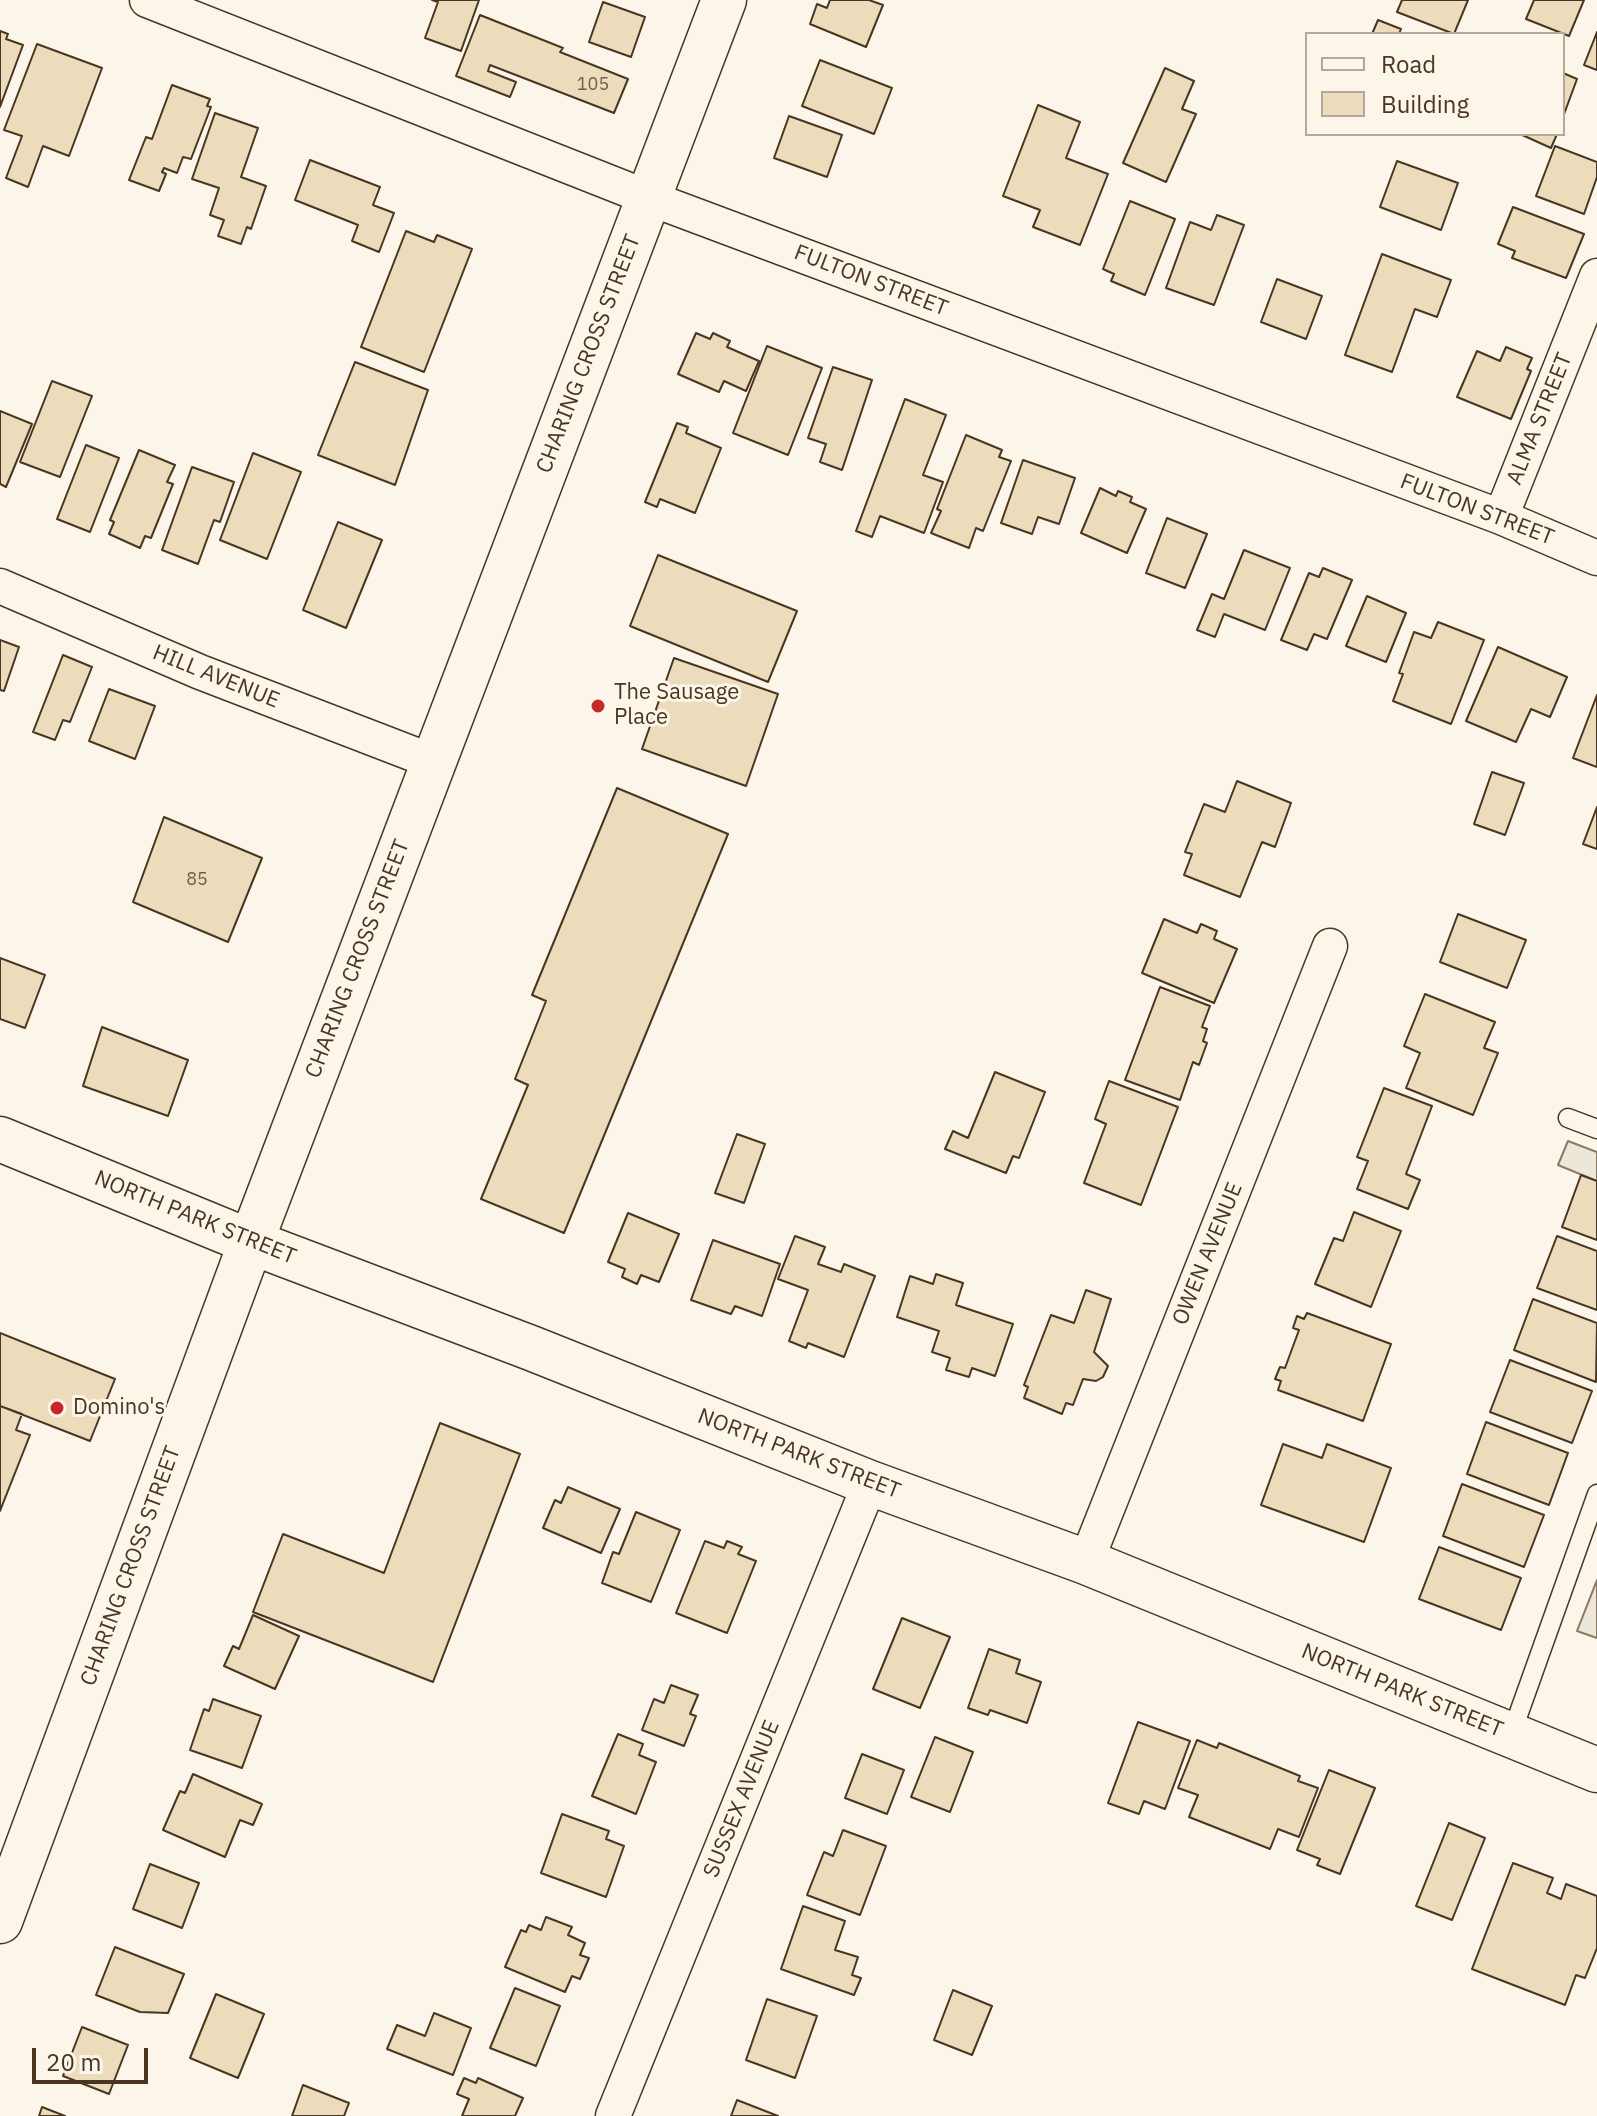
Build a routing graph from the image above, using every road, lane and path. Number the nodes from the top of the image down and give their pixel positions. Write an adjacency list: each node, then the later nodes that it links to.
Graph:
1 (147, 0): 3 (street, FULTON STREET)
2 (724, 0): 3 (main road, CHARING CROSS STREET)
3 (649, 198): 5 (street, FULTON STREET); 8 (main road, CHARING CROSS STREET)
4 (1597, 276): 5 (street, ALMA STREET)
5 (1501, 517): 6 (street, FULTON STREET)
6 (1597, 558)
7 (0, 586): 8 (street, HILL AVENUE)
8 (434, 762): 13 (main road, CHARING CROSS STREET)
9 (1330, 946): 16 (street, OWEN AVENUE)
10 (1568, 1118): 11 (lane)
11 (1597, 1129)
12 (0, 1139): 13 (main road, NORTH PARK STREET)
13 (251, 1242): 14 (main road, NORTH PARK STREET); 19 (main road, CHARING CROSS STREET)
14 (870, 1483): 16 (main road, NORTH PARK STREET); 20 (street, SUSSEX AVENUE)
15 (1597, 1494): 17 (lane)
16 (1086, 1562): 17 (main road, NORTH PARK STREET)
17 (1511, 1735): 18 (main road, NORTH PARK STREET)
18 (1597, 1770)
19 (0, 1921)
20 (613, 2116)

